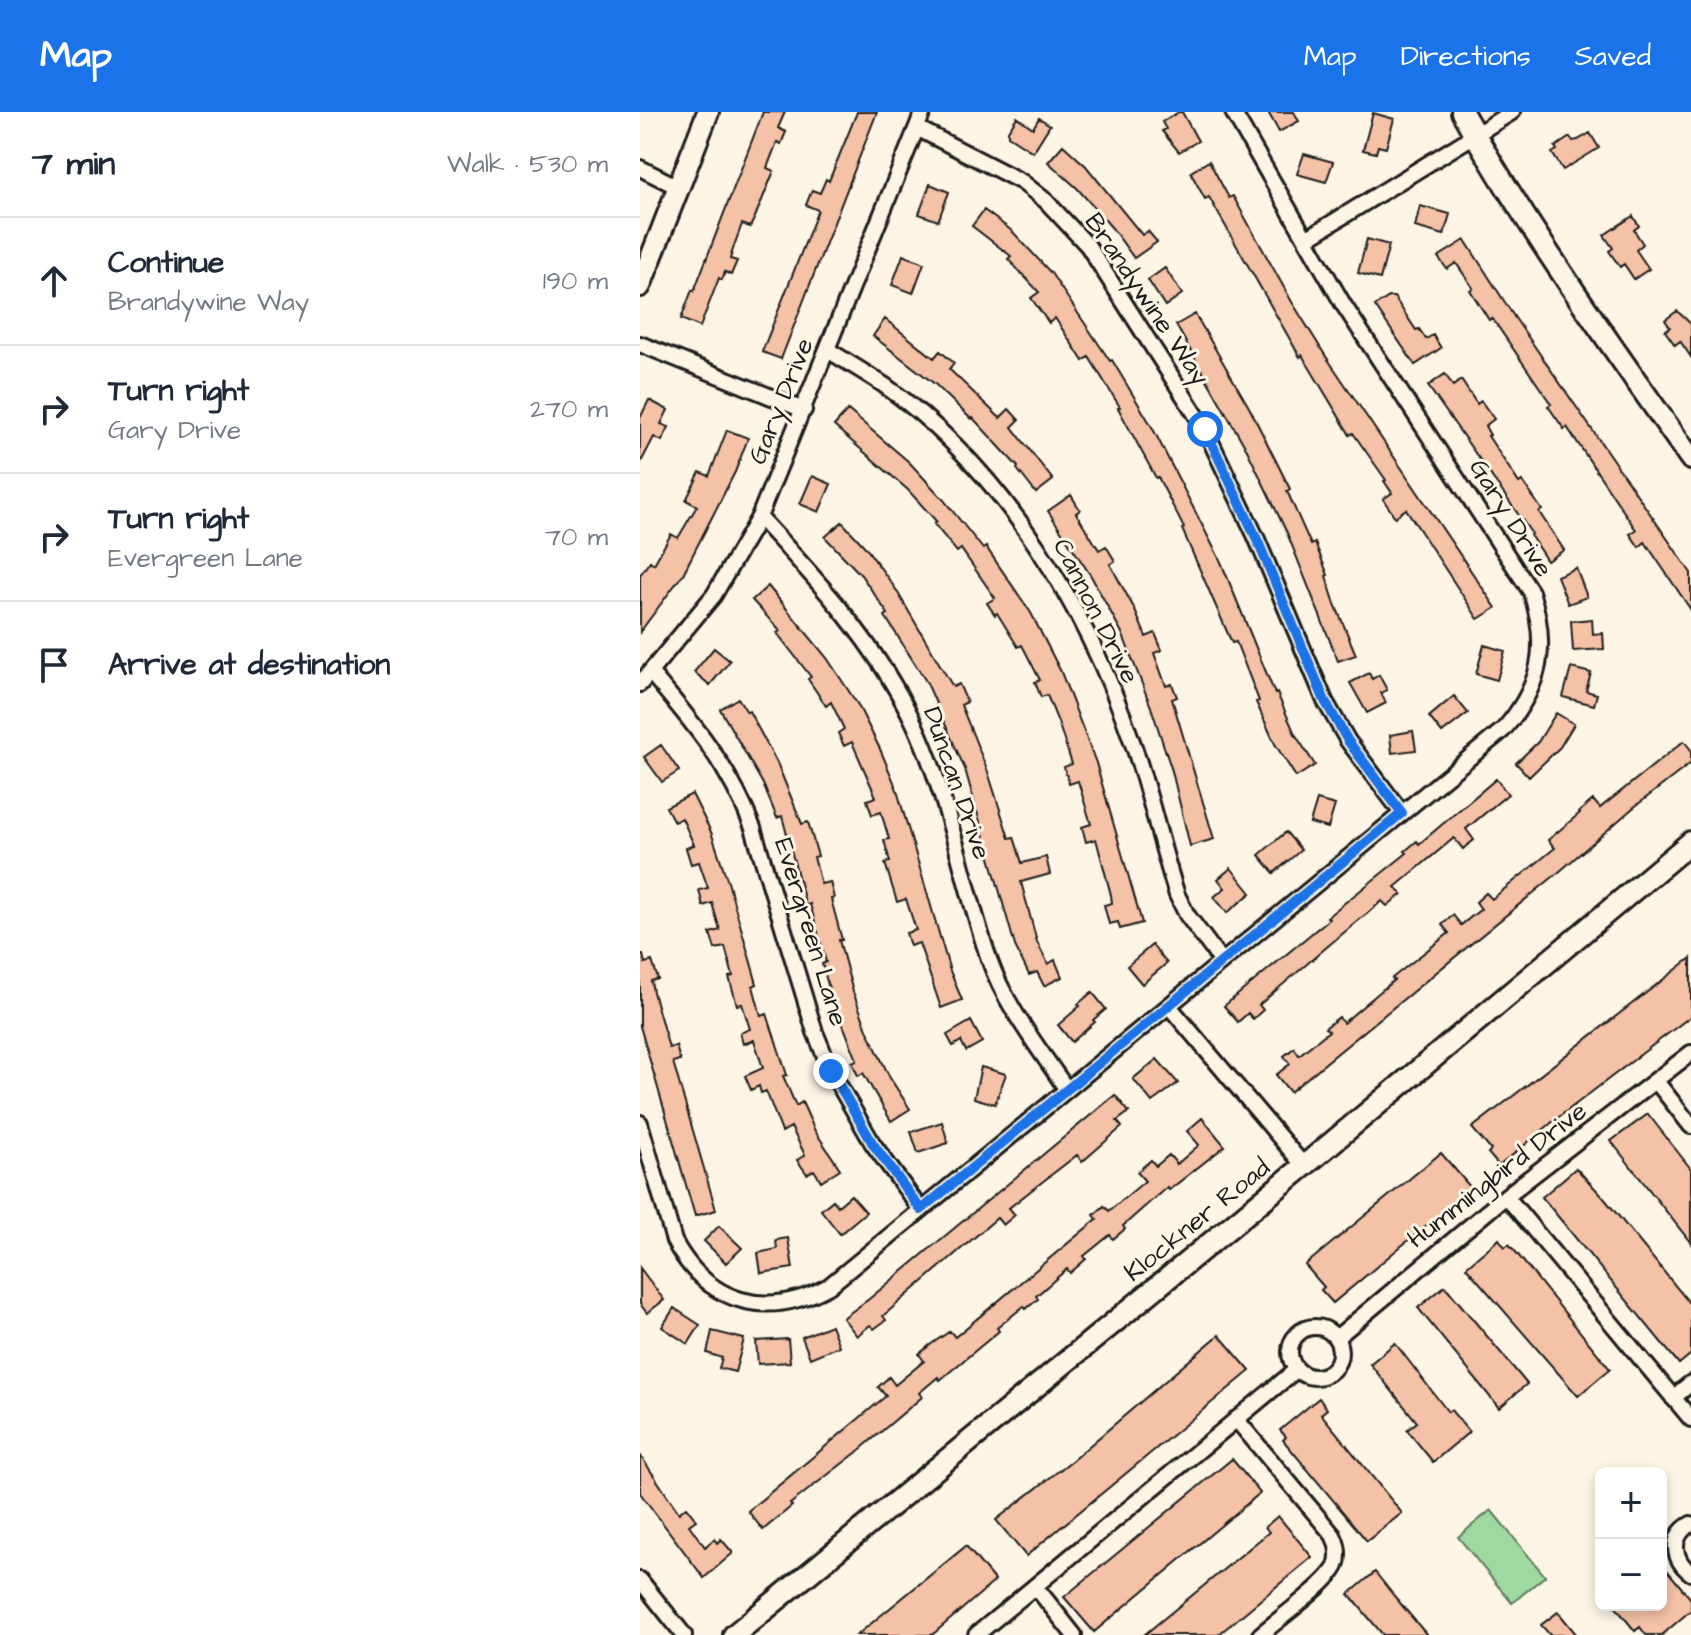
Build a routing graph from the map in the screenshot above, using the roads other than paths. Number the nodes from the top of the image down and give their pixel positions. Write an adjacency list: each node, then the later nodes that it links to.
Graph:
1 (708, 112): 9 (main road)
2 (923, 112): 6 (street, Gary Drive)
3 (1233, 112): 10 (street, Gary Drive)
4 (1462, 112): 7 (main road)
5 (1512, 112): 7 (street)
6 (917, 128): 13 (street, Gary Drive); 19 (street, Brandywine Way)
7 (1475, 135): 10 (street); 15 (main road)
8 (640, 168): 9 (street)
9 (678, 187): 11 (main road)
10 (1306, 239): 19 (street, Gary Drive)
11 (640, 286)
12 (640, 344): 14 (street)
13 (828, 350): 14 (street, Gary Drive); 21 (street, Cannon Drive)
14 (804, 410): 16 (street, Gary Drive)
15 (1691, 459)
16 (759, 517): 17 (street, Gary Drive); 25 (street, Duncan Drive)
17 (650, 672): 18 (street, Gary Drive); 30 (street, Evergreen Lane)
18 (640, 684)
19 (1402, 813): 21 (street, Gary Drive)
20 (1691, 842): 28 (main road, Klockner Road)
21 (1222, 962): 22 (street, Gary Drive)
22 (1169, 1006): 25 (street, Gary Drive); 28 (street)
23 (1691, 1053): 24 (street, Hummingbird Drive)
24 (1656, 1081): 26 (street); 29 (street, Hummingbird Drive)
25 (1067, 1090): 30 (street, Gary Drive)
26 (1691, 1126)
27 (641, 1127): 30 (street, Gary Drive)
28 (1304, 1166): 42 (main road, Klockner Road)
29 (1506, 1196): 31 (street, Hummingbird Drive); 34 (street)
30 (921, 1210)
31 (1336, 1338): 32 (street); 32 (street)
32 (1296, 1370): 35 (street)
33 (1691, 1383): 34 (street)
34 (1673, 1398): 36 (street)
35 (1236, 1419): 40 (street); 45 (street)
36 (1691, 1419)
37 (1691, 1524): 38 (street)
38 (1691, 1573)
39 (640, 1580): 41 (street)
40 (1035, 1586): 43 (street); 44 (street)
41 (684, 1635)
42 (734, 1635)
43 (976, 1635)
44 (1074, 1635)
45 (1260, 1635)

